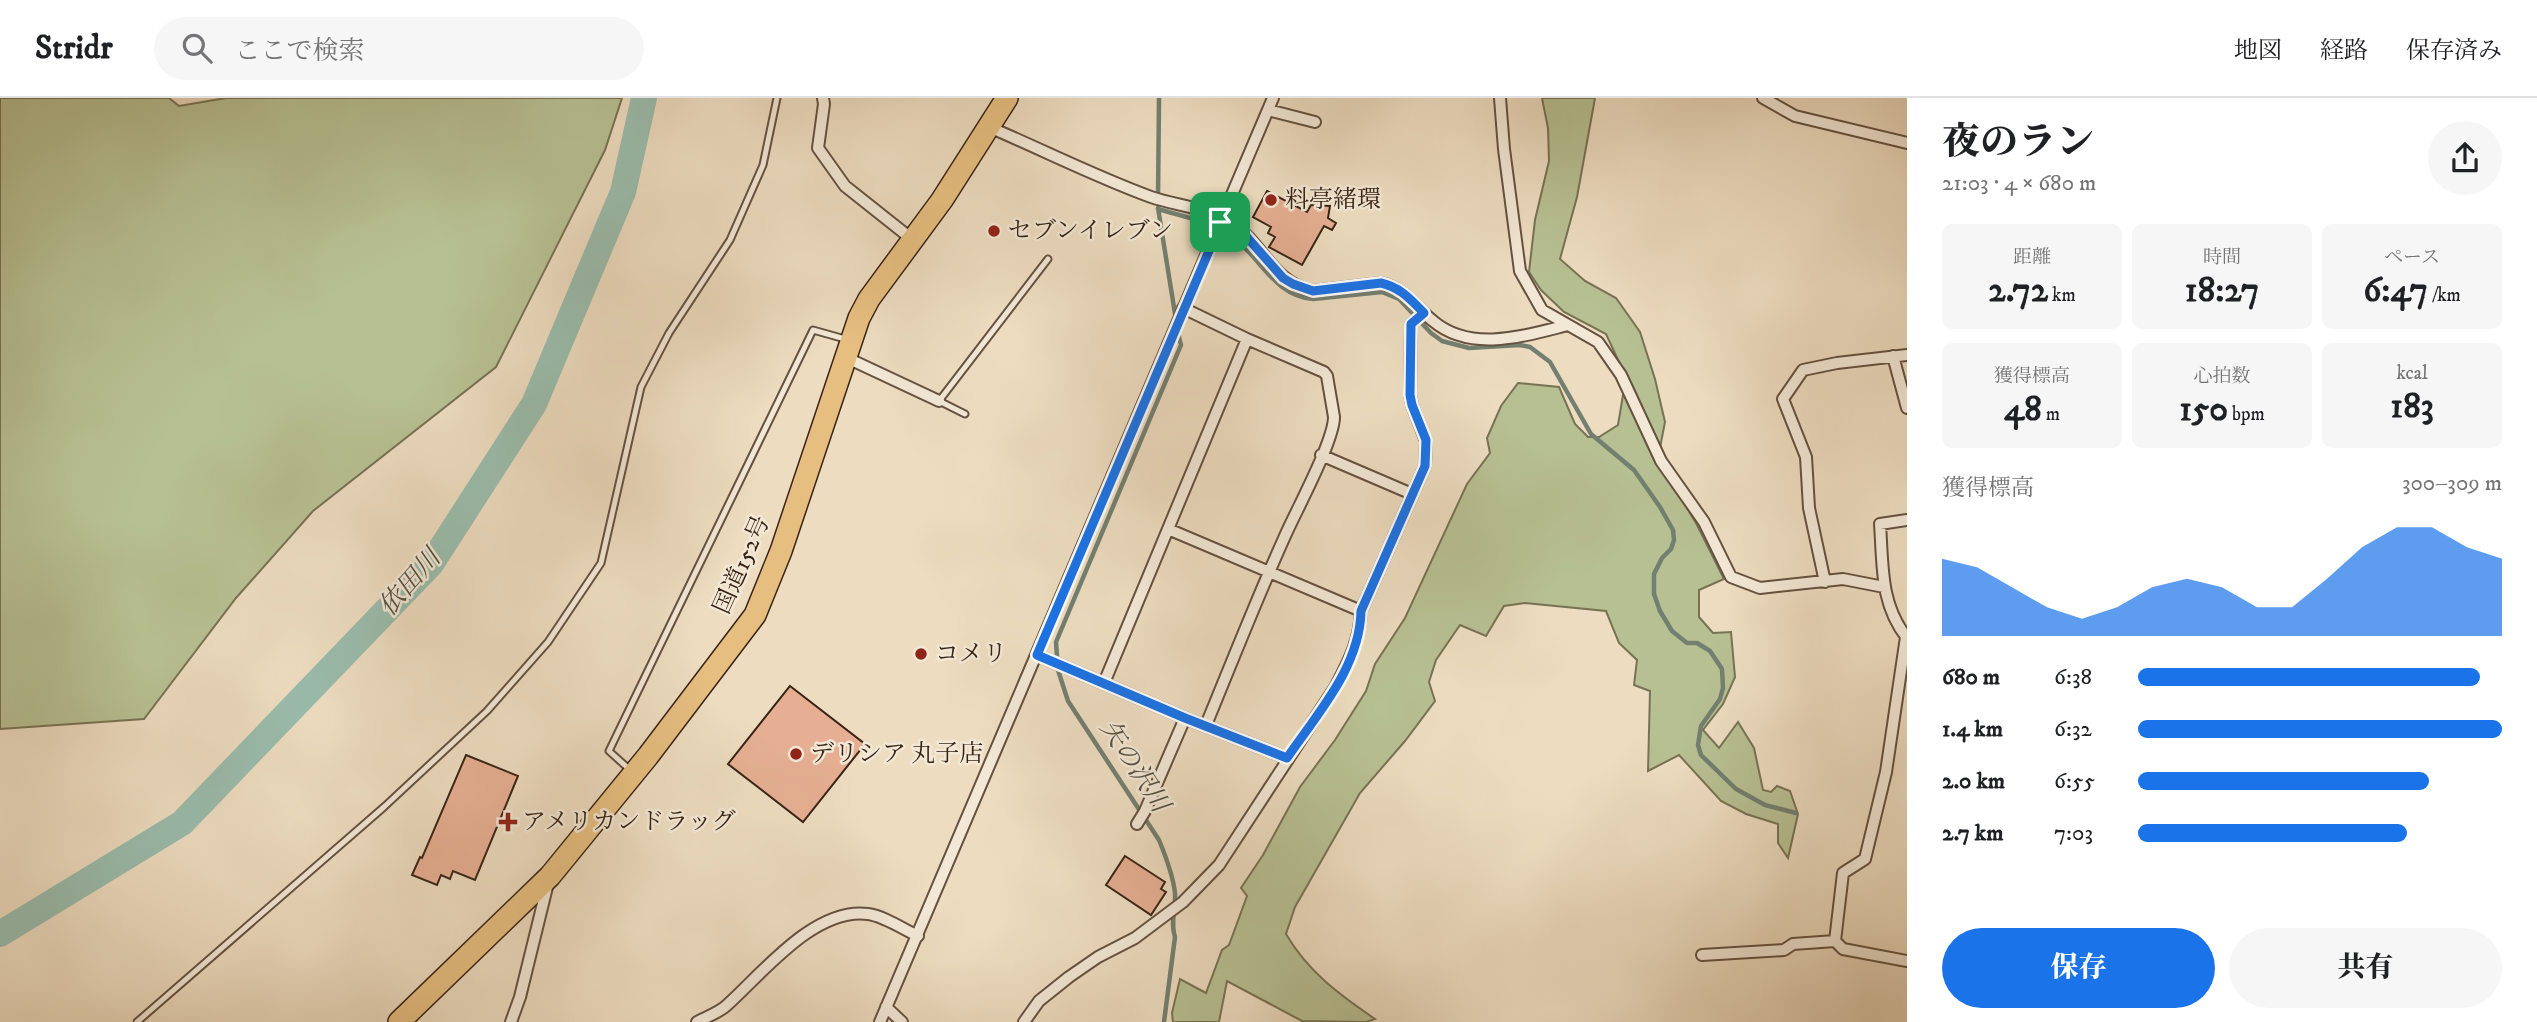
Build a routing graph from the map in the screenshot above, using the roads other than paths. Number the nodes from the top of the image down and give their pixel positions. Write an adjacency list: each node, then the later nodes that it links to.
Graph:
1 (777, 98): 46 (lane)
2 (823, 98): 12 (street)
3 (1007, 98): 9 (highway, 国道152号)
4 (1273, 98): 7 (street)
5 (1500, 98): 16 (street)
6 (1763, 98): 10 (street)
7 (1268, 110): 8 (street); 11 (street)
8 (1315, 122)
9 (989, 127): 11 (street); 12 (highway, 国道152号)
10 (1907, 143)
11 (1221, 220): 14 (street); 15 (street)
12 (913, 240): 18 (highway, 国道152号)
13 (1048, 259): 21 (lane)
14 (1181, 312): 17 (street); 33 (street)
15 (1420, 317): 16 (street); 25 (street)
16 (1568, 325): 29 (street)
17 (1247, 339): 24 (street); 27 (street)
18 (848, 349): 21 (street); 38 (highway, 国道152号); 38 (lane)
19 (1907, 355): 20 (street)
20 (1893, 356): 22 (street); 29 (street)
21 (939, 401): 23 (lane)
22 (1907, 408)
23 (965, 414)
24 (1321, 455): 25 (street); 28 (street)
25 (1412, 494): 31 (street)
26 (1907, 520): 30 (street)
27 (1168, 528): 28 (street); 34 (street)
28 (1269, 570): 31 (street); 36 (street)
29 (1825, 582): 30 (street)
30 (1884, 586): 32 (street)
31 (1361, 611): 37 (street)
32 (1906, 638): 42 (street)
33 (1037, 655): 34 (street); 41 (street)
34 (1104, 682): 35 (street)
35 (1185, 718): 36 (street); 39 (street)
36 (1206, 725): 37 (street)
37 (1287, 758): 52 (street)
38 (634, 774): 40 (highway, 国道152号)
39 (1141, 818)
40 (550, 876): 47 (highway, 国道152号); 48 (street)
41 (918, 936): 45 (street); 49 (street)
42 (1835, 941): 43 (street); 44 (street)
43 (1702, 955)
44 (1907, 961)
45 (886, 1007): 50 (street); 51 (street)
46 (137, 1022)
47 (399, 1022)
48 (511, 1022)
49 (697, 1022)
50 (880, 1022)
51 (902, 1022)
52 (1024, 1022)

